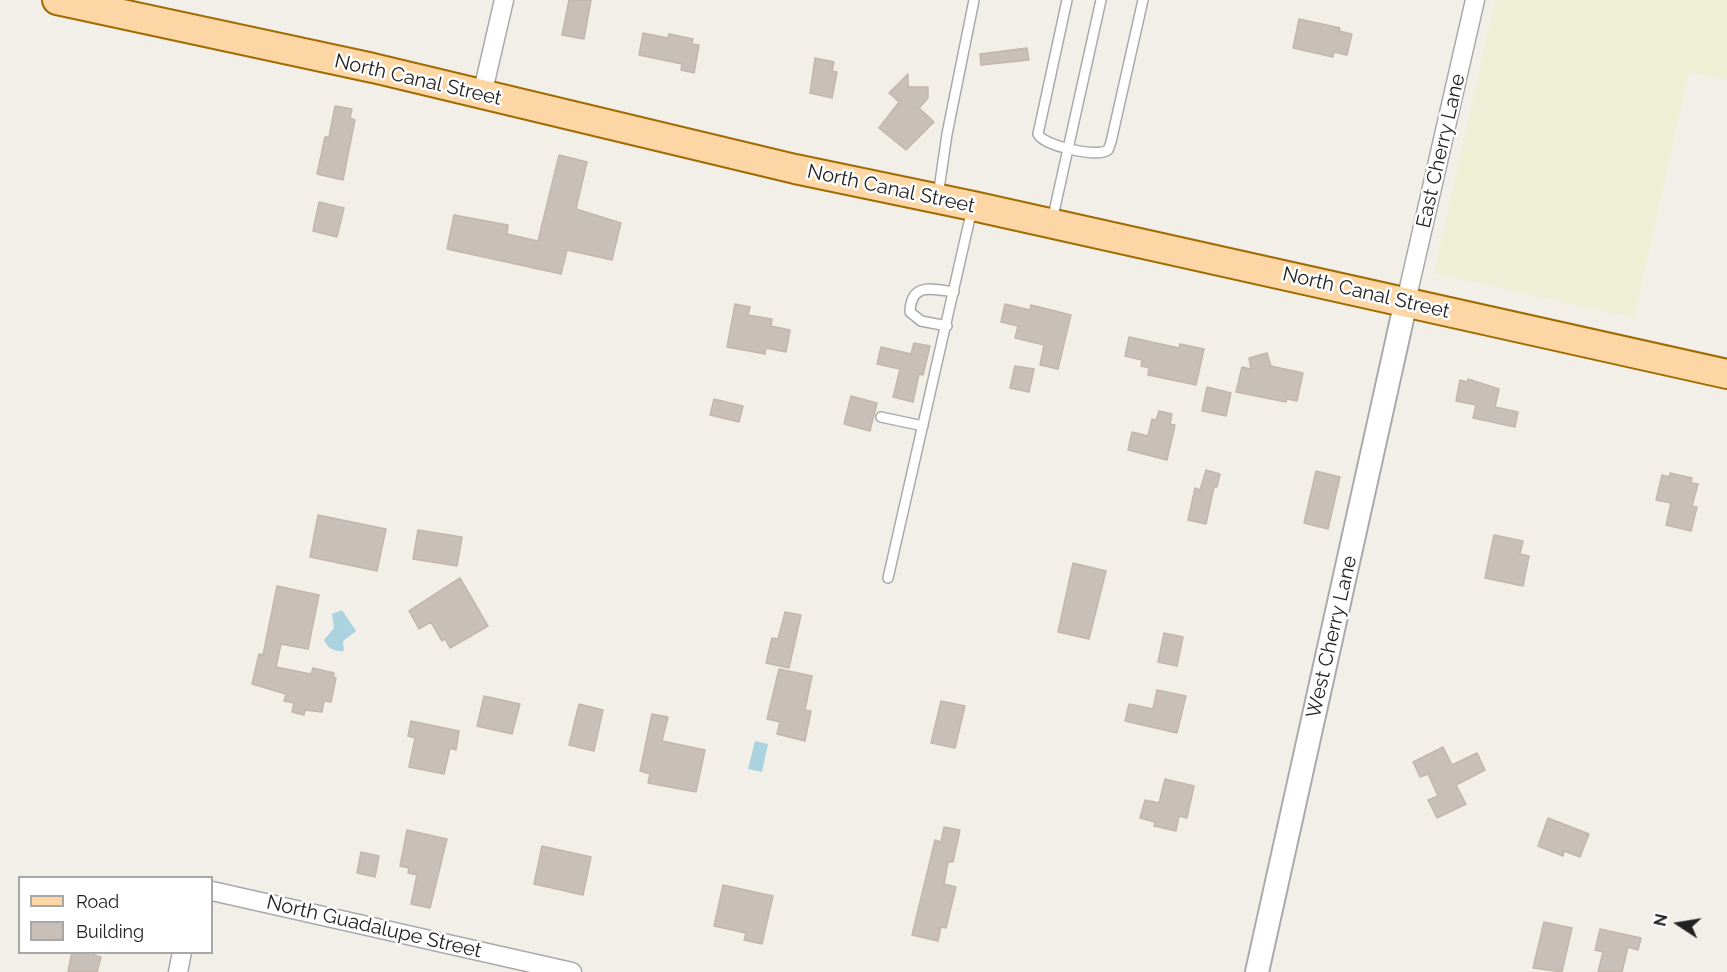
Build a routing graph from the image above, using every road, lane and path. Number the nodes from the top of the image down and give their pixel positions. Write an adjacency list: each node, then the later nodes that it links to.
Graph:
1 (57, 0): 8 (main road, North Canal Street)
2 (504, 0): 8 (street)
3 (974, 0): 10 (lane)
4 (1067, 0): 9 (lane)
5 (1101, 0): 9 (lane)
6 (1143, 0): 9 (lane)
7 (1475, 0): 14 (street, East Cherry Lane)
8 (482, 95): 10 (main road, North Canal Street)
9 (1068, 148): 12 (lane)
10 (938, 198): 11 (main road, North Canal Street)
11 (973, 206): 12 (main road, North Canal Street); 13 (lane)
12 (1051, 223): 14 (main road, North Canal Street)
13 (954, 292): 15 (lane); 15 (lane)
14 (1406, 301): 16 (main road, North Canal Street); 24 (street, West Cherry Lane)
15 (947, 326): 18 (lane)
16 (1727, 374)
17 (881, 417): 18 (lane)
18 (924, 426): 19 (lane)
19 (888, 578)
20 (213, 891): 23 (street, North Guadalupe Street)
21 (182, 954): 22 (street)
22 (178, 972)
23 (572, 972)
24 (1257, 972)

